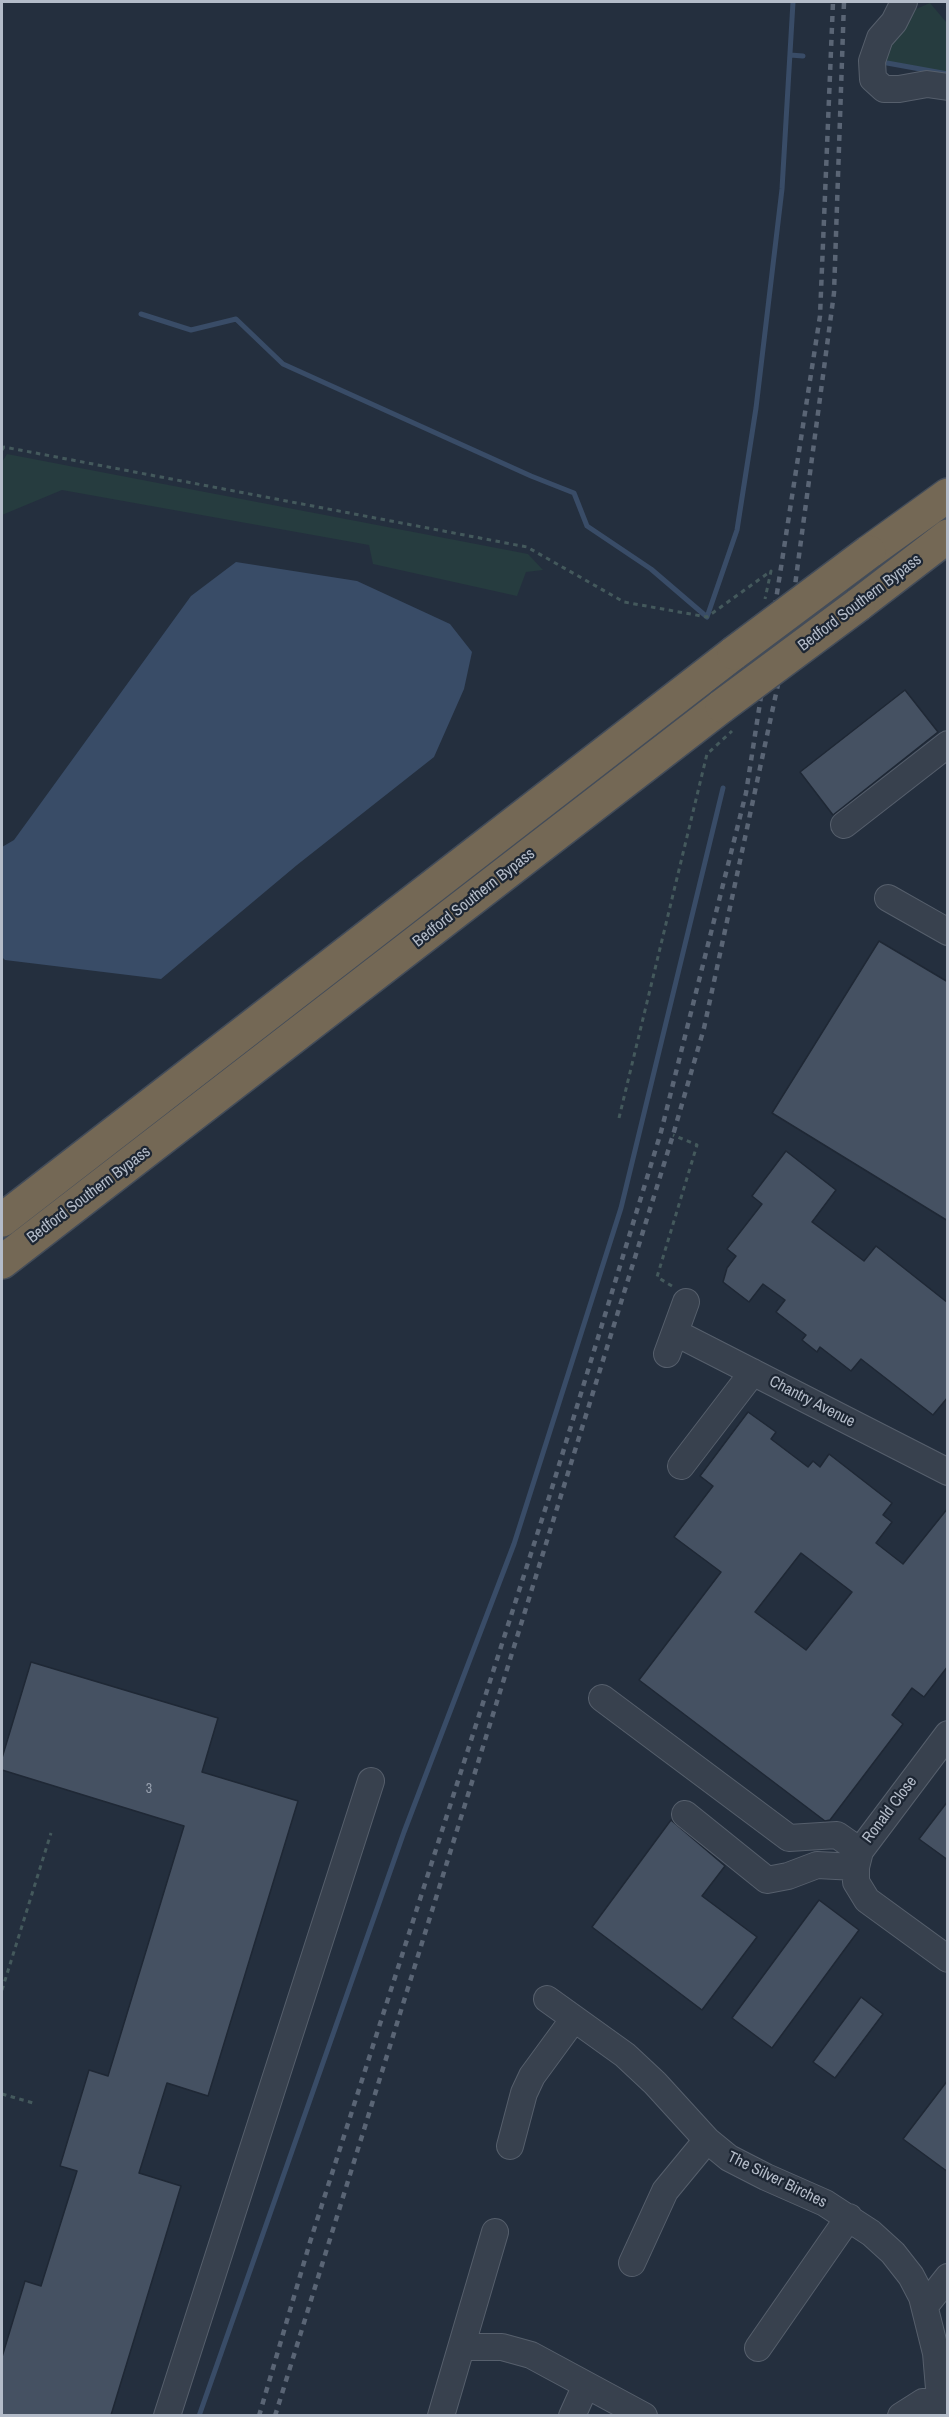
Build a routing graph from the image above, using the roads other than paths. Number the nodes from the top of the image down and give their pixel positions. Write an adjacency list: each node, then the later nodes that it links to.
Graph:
1 (904, 2): 2 (street)
2 (948, 87)
3 (948, 495): 9 (highway, Bedford Southern Bypass, bridge)
4 (948, 536): 10 (highway, Bedford Southern Bypass, bridge)
5 (948, 744): 6 (street)
6 (844, 825)
7 (888, 898): 8 (street)
8 (948, 932)
9 (2, 1220)
10 (2, 1262)
11 (686, 1302): 12 (street, Chantry Avenue)
12 (753, 1372): 13 (street); 14 (street, Chantry Avenue)
13 (681, 1466)
14 (948, 1472)
15 (602, 1698): 19 (street)
16 (947, 1735): 19 (street, Ronald Close)
17 (371, 1780): 34 (street)
18 (685, 1814): 19 (street)
19 (858, 1859): 20 (street)
20 (948, 1959)
21 (547, 1999): 22 (street, The Silver Birches)
22 (573, 2020): 23 (street, The Silver Birches); 24 (street)
23 (707, 2140): 25 (street, The Silver Birches); 27 (street)
24 (510, 2146)
25 (849, 2217): 29 (street, The Silver Birches); 31 (street)
26 (495, 2232): 30 (street)
27 (632, 2263)
28 (948, 2277): 29 (street)
29 (925, 2306): 33 (street, The Silver Birches)
30 (463, 2347): 32 (street); 35 (street)
31 (758, 2348)
32 (586, 2385): 36 (street); 37 (street)
33 (944, 2401): 38 (street)
34 (167, 2415)
35 (441, 2415)
36 (572, 2415)
37 (644, 2415)
38 (901, 2415)

